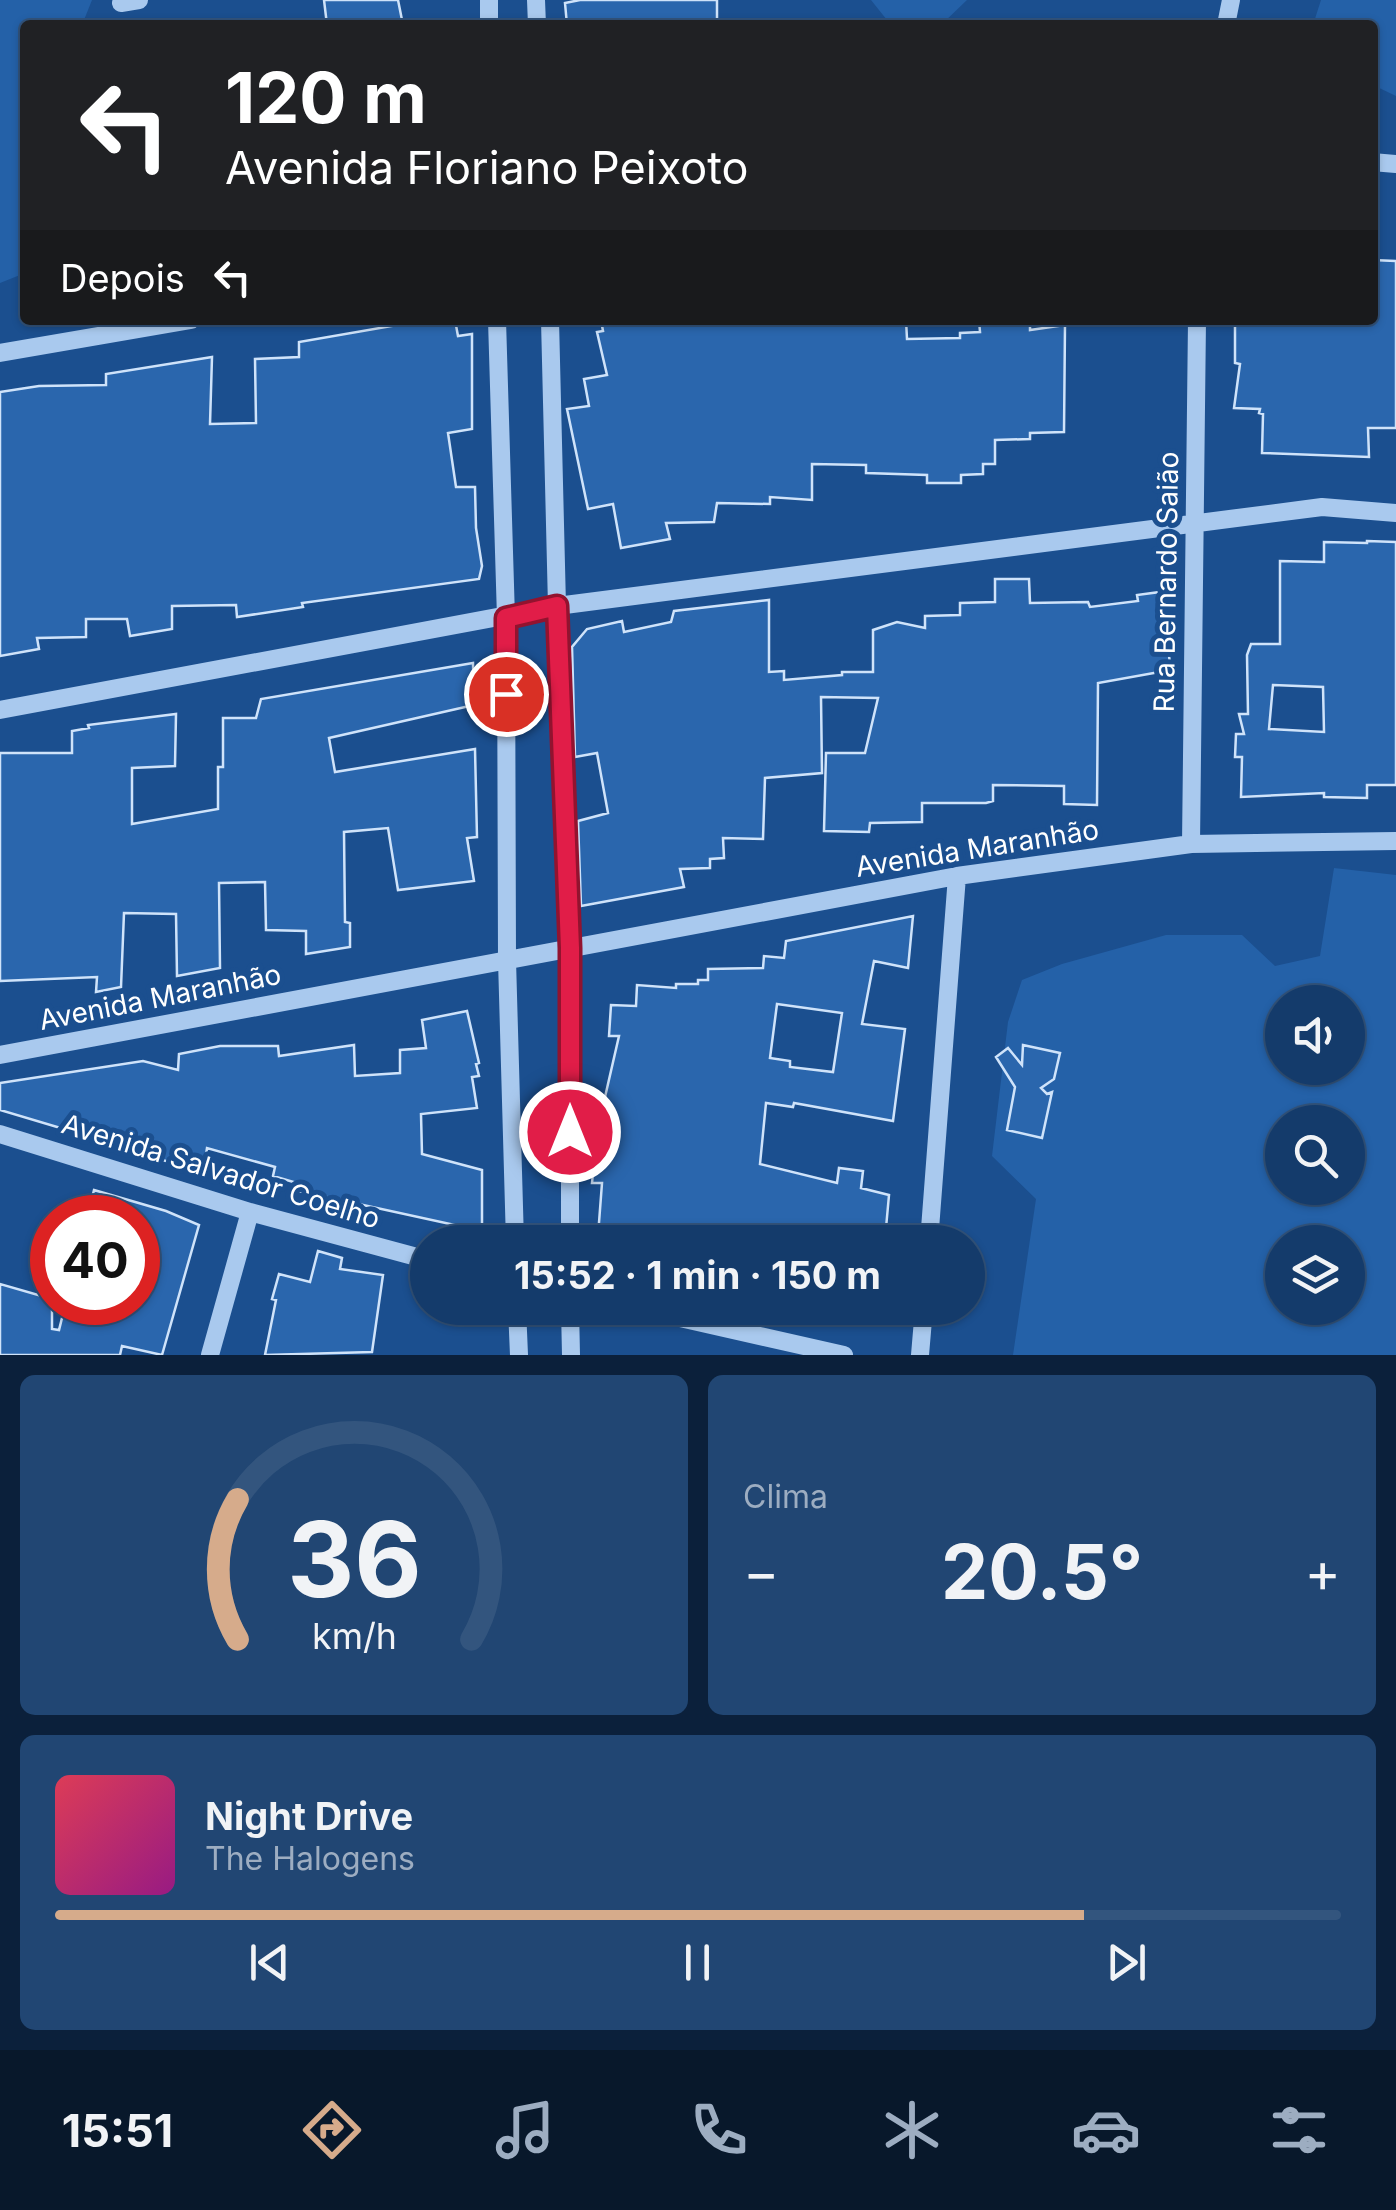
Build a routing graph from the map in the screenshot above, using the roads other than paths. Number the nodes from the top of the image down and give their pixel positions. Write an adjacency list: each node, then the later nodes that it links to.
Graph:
1 (162, 325): 5 (street)
2 (496, 325): 9 (street)
3 (550, 325): 8 (street)
4 (1197, 325): 7 (street, Rua Bernardo Saião)
5 (0, 353)
6 (1396, 513): 7 (street)
7 (1194, 522): 8 (street); 12 (street, Rua Bernardo Saião)
8 (557, 606): 9 (street); 14 (street)
9 (506, 618): 10 (street); 15 (street)
10 (0, 710)
11 (1396, 842): 12 (street, Avenida Maranhão)
12 (1191, 844): 13 (street, Avenida Maranhão)
13 (957, 876): 14 (street, Avenida Maranhão); 21 (street)
14 (570, 948): 15 (street, Avenida Maranhão); 20 (street)
15 (507, 960): 16 (street, Avenida Maranhão); 19 (street)
16 (0, 1055)
17 (0, 1134): 18 (street, Avenida Salvador Coelho)
18 (250, 1212): 22 (street, Avenida Salvador Coelho); 27 (street)
19 (515, 1225)
20 (570, 1225)
21 (930, 1225)
22 (410, 1255)
23 (518, 1325): 28 (street)
24 (570, 1325): 29 (street)
25 (711, 1325): 30 (street)
26 (923, 1325): 31 (street)
27 (210, 1355)
28 (520, 1355)
29 (571, 1355)
30 (844, 1355)
31 (920, 1355)

